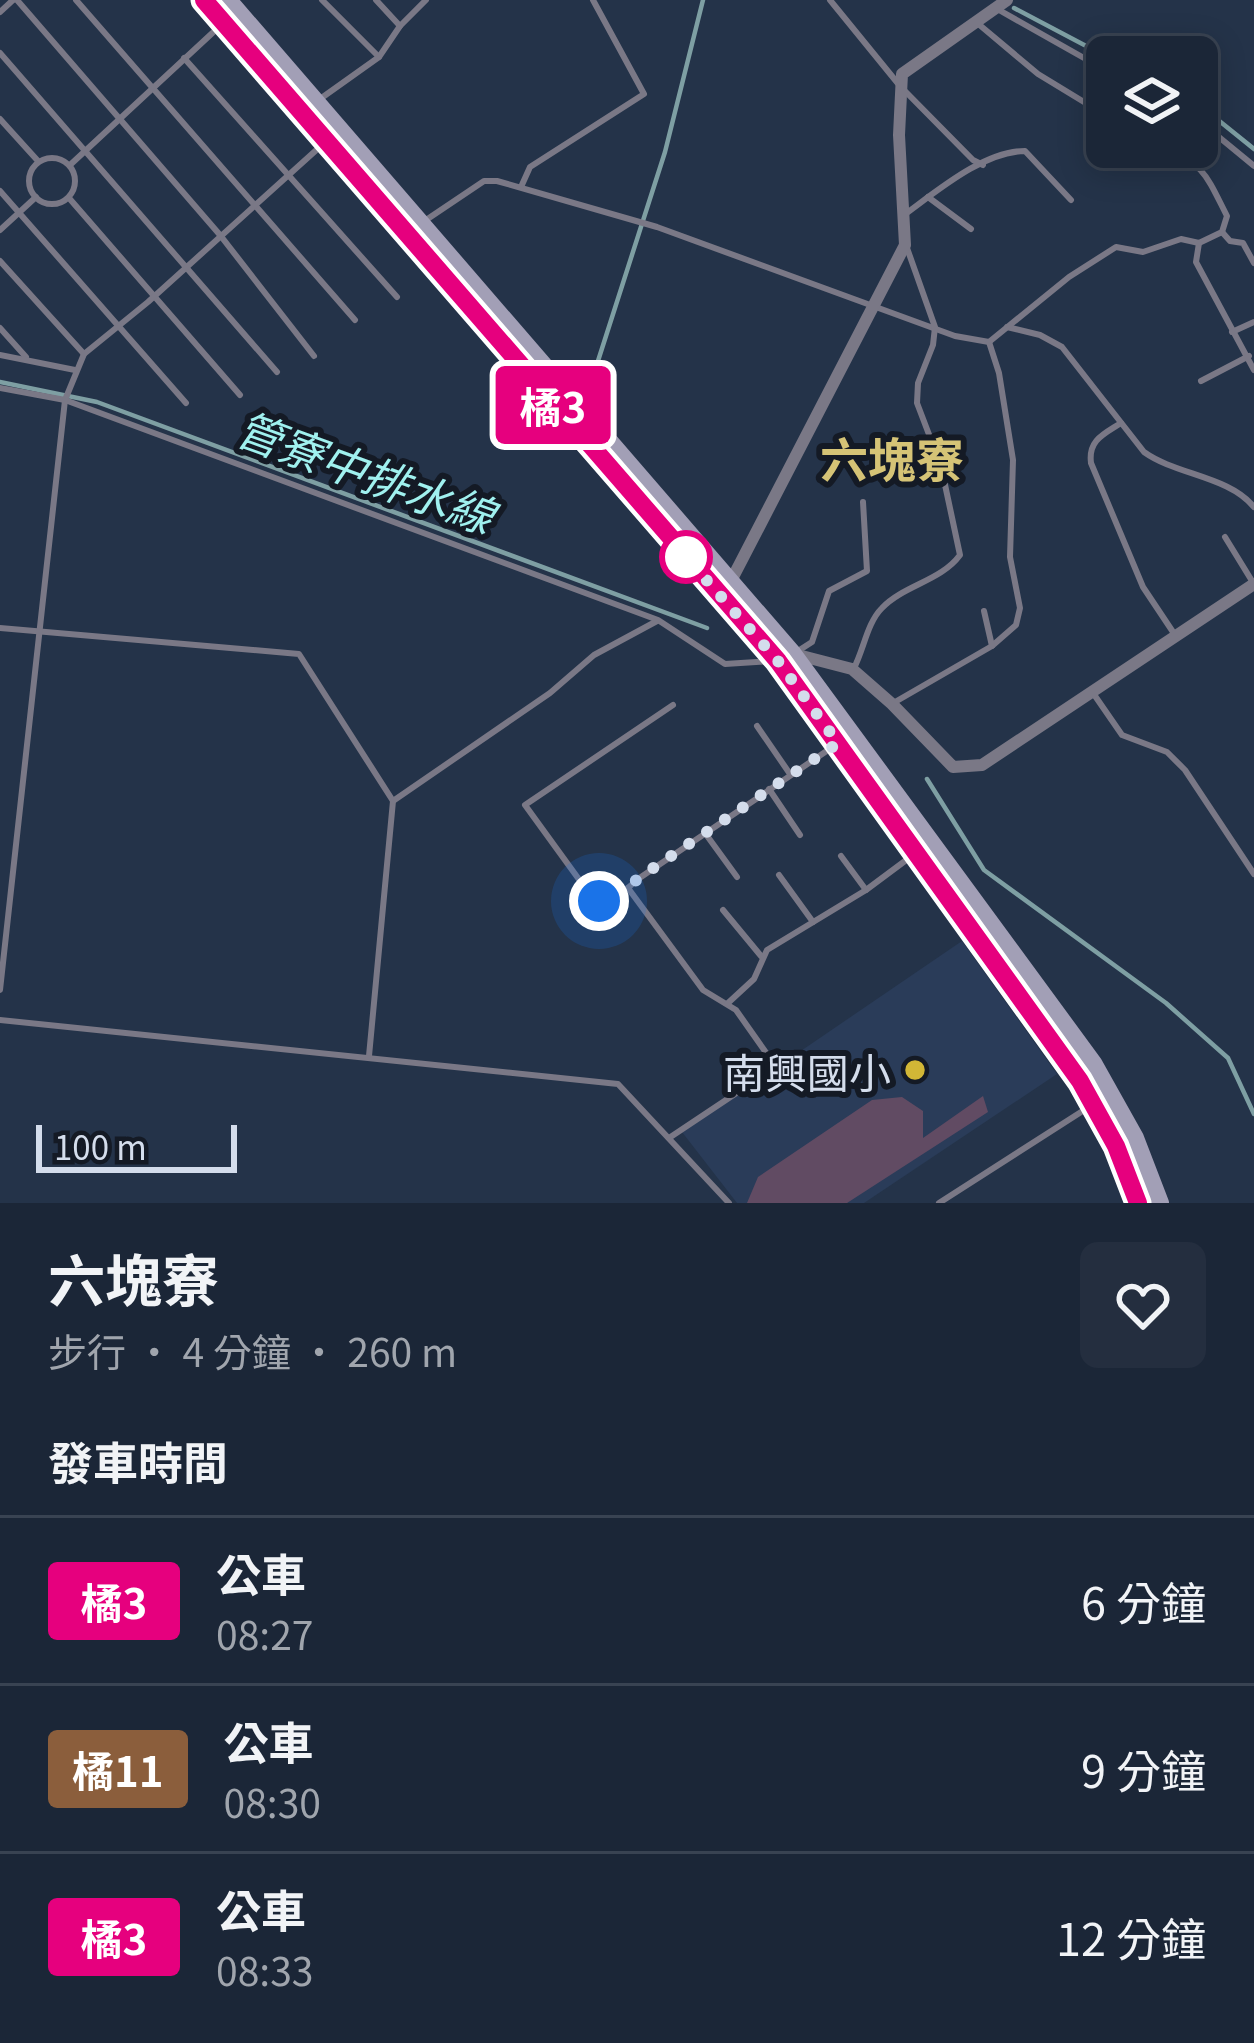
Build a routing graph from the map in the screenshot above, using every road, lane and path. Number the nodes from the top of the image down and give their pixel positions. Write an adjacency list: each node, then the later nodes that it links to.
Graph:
1 (15, 0): 11 (lane); 23 (lane)
2 (76, 0): 19 (lane)
3 (203, 0): 10 (main road)
4 (322, 0): 15 (lane)
5 (376, 0): 13 (lane)
6 (426, 0): 13 (lane)
7 (593, 0): 33 (lane)
8 (830, 0): 18 (lane)
9 (1001, 4): 12 (street); 16 (lane)
10 (235, 8): 17 (lane); 21 (main road)
11 (0, 12)
12 (976, 22): 18 (street); 20 (lane)
13 (400, 26): 15 (lane)
14 (0, 53): 26 (lane)
15 (379, 57): 21 (lane)
16 (1086, 57)
17 (184, 58): 19 (lane); 32 (lane)
18 (900, 86): 29 (lane); 41 (street)
19 (152, 88): 23 (lane); 39 (lane)
20 (1086, 103)
21 (309, 108): 24 (main road)
22 (0, 119): 27 (lane)
23 (119, 119): 26 (lane); 46 (lane)
24 (333, 135): 32 (lane); 44 (main road)
25 (1218, 136): 30 (lane)
26 (84, 151): 28 (lane); 51 (lane)
27 (38, 162): 28 (lane); 35 (lane)
28 (70, 165): 37 (lane)
29 (983, 165): 36 (lane); 38 (lane)
30 (1254, 166)
31 (1202, 168): 45 (lane)
32 (289, 176): 39 (lane); 53 (lane)
33 (521, 187): 44 (lane); 54 (lane)
34 (0, 190): 40 (lane)
35 (36, 197): 37 (lane); 40 (lane)
36 (928, 197): 41 (lane); 42 (lane)
37 (68, 198): 52 (lane)
38 (1071, 200)
39 (254, 205): 46 (lane); 55 (lane)
40 (20, 213): 43 (lane); 57 (lane)
41 (903, 215): 48 (street)
42 (971, 229)
43 (0, 230)
44 (414, 230): 80 (main road); 88 (main road)
45 (1222, 232): 47 (lane); 50 (lane)
46 (220, 235): 51 (lane); 65 (lane)
47 (1199, 243): 59 (lane); 61 (lane)
48 (905, 245): 54 (street); 58 (lane)
49 (0, 261): 63 (lane)
50 (1254, 262)
51 (185, 266): 52 (lane); 70 (lane)
52 (153, 296): 57 (lane); 73 (lane)
53 (397, 297)
54 (877, 304): 58 (lane); 80 (street)
55 (355, 320)
56 (1254, 322): 61 (lane)
57 (118, 326): 63 (lane); 75 (lane)
58 (935, 327): 62 (lane); 89 (lane)
59 (1007, 327): 62 (lane); 76 (lane)
60 (0, 328): 67 (lane)
61 (1232, 332): 66 (lane)
62 (989, 342): 87 (lane)
63 (84, 354): 68 (lane)
64 (0, 355): 67 (lane)
65 (314, 356)
66 (1249, 356): 69 (lane); 71 (lane)
67 (28, 359): 68 (lane)
68 (75, 370): 74 (lane)
69 (1254, 370)
70 (278, 372)
71 (1201, 381)
72 (0, 388): 74 (lane)
73 (240, 395)
74 (64, 400): 83 (lane); 85 (lane)
75 (186, 403)
76 (1121, 422): 78 (lane); 86 (lane)
77 (863, 502): 88 (lane)
78 (1254, 507)
79 (1225, 537): 81 (lane)
80 (732, 579): 88 (main road)
81 (1254, 584): 86 (street)
82 (984, 611): 87 (lane)
83 (658, 620): 88 (lane); 97 (lane)
84 (0, 628): 85 (lane)
85 (39, 632): 97 (lane); 110 (lane)
86 (1176, 637): 90 (street)
87 (992, 646): 91 (lane)
88 (786, 657): 89 (street); 94 (main road); 114 (main road)
89 (853, 670): 91 (street)
90 (1093, 693): 91 (street); 102 (lane)
91 (892, 704)
92 (674, 705): 105 (lane)
93 (757, 726): 95 (lane)
94 (838, 743): 95 (lane); 100 (main road)
95 (790, 774): 96 (lane)
96 (770, 789): 98 (lane); 99 (lane)
97 (394, 801): 113 (lane)
98 (705, 833): 104 (lane); 105 (lane)
99 (800, 835)
100 (917, 852): 106 (lane); 114 (main road)
101 (842, 856): 106 (lane)
102 (1254, 874)
103 (779, 875): 108 (lane)
104 (737, 877)
105 (628, 888): 111 (lane)
106 (866, 890): 108 (lane)
107 (723, 910): 109 (lane)
108 (813, 922): 109 (lane)
109 (761, 956): 111 (lane)
110 (0, 990)
111 (728, 1003): 115 (lane)
112 (0, 1020): 113 (lane)
113 (369, 1056): 115 (lane)
114 (1103, 1099): 117 (lane); 118 (main road); 119 (main road)
115 (669, 1138): 116 (lane)
116 (729, 1203)
117 (940, 1203)
118 (1138, 1203)
119 (1160, 1203)

